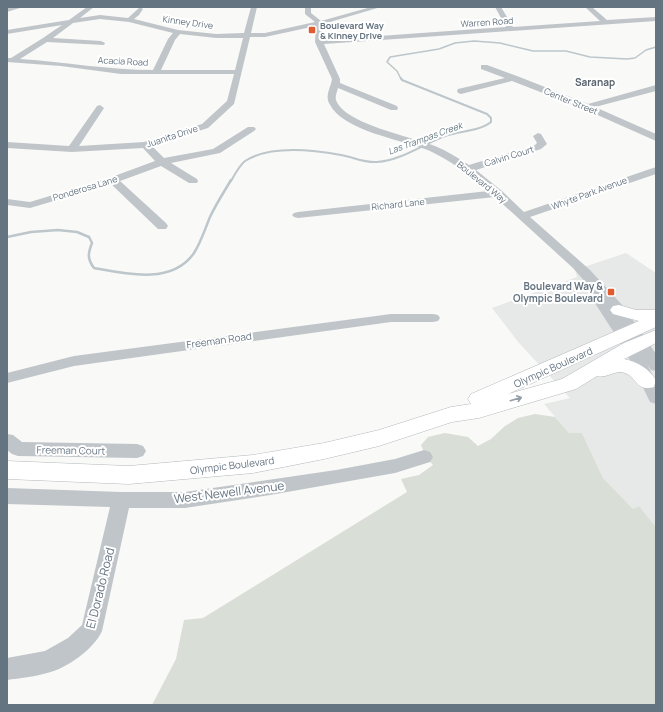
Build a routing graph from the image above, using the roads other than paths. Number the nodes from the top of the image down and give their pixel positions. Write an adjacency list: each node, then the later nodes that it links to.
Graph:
1 (20, 7): 11 (street)
2 (92, 7): 13 (street)
3 (254, 7): 20 (street, Juanita Drive)
4 (308, 7): 16 (street)
5 (378, 7): 10 (street)
6 (588, 7): 15 (street)
7 (490, 8): 8 (street)
8 (499, 8): 17 (street)
9 (140, 9): 14 (street)
10 (364, 9): 16 (street)
11 (7, 10)
12 (656, 19): 15 (street, Warren Road)
13 (74, 20): 14 (street, Kinney Drive); 18 (street, Kinney Drive); 21 (street)
14 (129, 20): 19 (street, Kinney Drive)
15 (605, 22): 17 (street, Warren Road)
16 (320, 23): 20 (street, Kinney Drive); 22 (street)
17 (511, 29): 22 (street, Warren Road)
18 (7, 32)
19 (178, 32): 20 (street, Kinney Drive); 26 (street)
20 (246, 36): 27 (street, Juanita Drive)
21 (46, 40): 23 (street); 24 (street)
22 (318, 42): 29 (street)
23 (102, 43)
24 (9, 61): 26 (street, Acacia Road)
25 (484, 67): 28 (street, Center Street)
26 (156, 72): 27 (street, Acacia Road)
27 (238, 72): 39 (street, Juanita Drive)
28 (514, 78): 31 (street); 32 (street, Center Street)
29 (336, 84): 34 (street); 42 (street, Boulevard Way)
30 (656, 88): 32 (street)
31 (461, 92)
32 (587, 107): 37 (street, Center Street)
33 (100, 108): 40 (street)
34 (394, 108)
35 (251, 128): 41 (street, Ponderosa Lane)
36 (538, 136): 42 (street, Calvin Court)
37 (656, 138)
38 (7, 145): 40 (street, Juanita Drive)
39 (145, 146): 40 (street, Juanita Drive); 41 (street)
40 (72, 149)
41 (162, 162): 44 (street, Ponderosa Lane); 45 (street)
42 (468, 169): 46 (street, Boulevard Way)
43 (656, 170): 49 (street, Whyte Park Avenue)
44 (113, 180): 47 (street, Ponderosa Lane); 50 (street)
45 (193, 180)
46 (498, 193): 48 (street, Richard Lane); 49 (street, Boulevard Way)
47 (7, 202)
48 (298, 215)
49 (523, 216): 51 (street, Boulevard Way)
50 (162, 226)
51 (592, 282): 52 (street, Boulevard Way); 56 (street, Boulevard Way)
52 (619, 310): 53 (main road); 56 (street, Boulevard Way)
53 (656, 316)
54 (434, 318): 58 (street, Freeman Road)
55 (656, 320): 56 (main road, Olympic Boulevard)
56 (637, 338): 57 (main road, Olympic Boulevard); 59 (street); 60 (main road, Olympic Boulevard)
57 (582, 377): 59 (main road); 60 (main road, Olympic Boulevard, one-way to 57)
58 (7, 378)
59 (653, 382)
60 (451, 415): 64 (main road, Olympic Boulevard)
61 (7, 440): 62 (street, Freeman Court)
62 (137, 451)
63 (424, 457): 66 (street, West Newell Avenue)
64 (7, 470)
65 (7, 496): 66 (street, West Newell Avenue)
66 (121, 500): 67 (street, El Dorado Road)
67 (7, 669)

